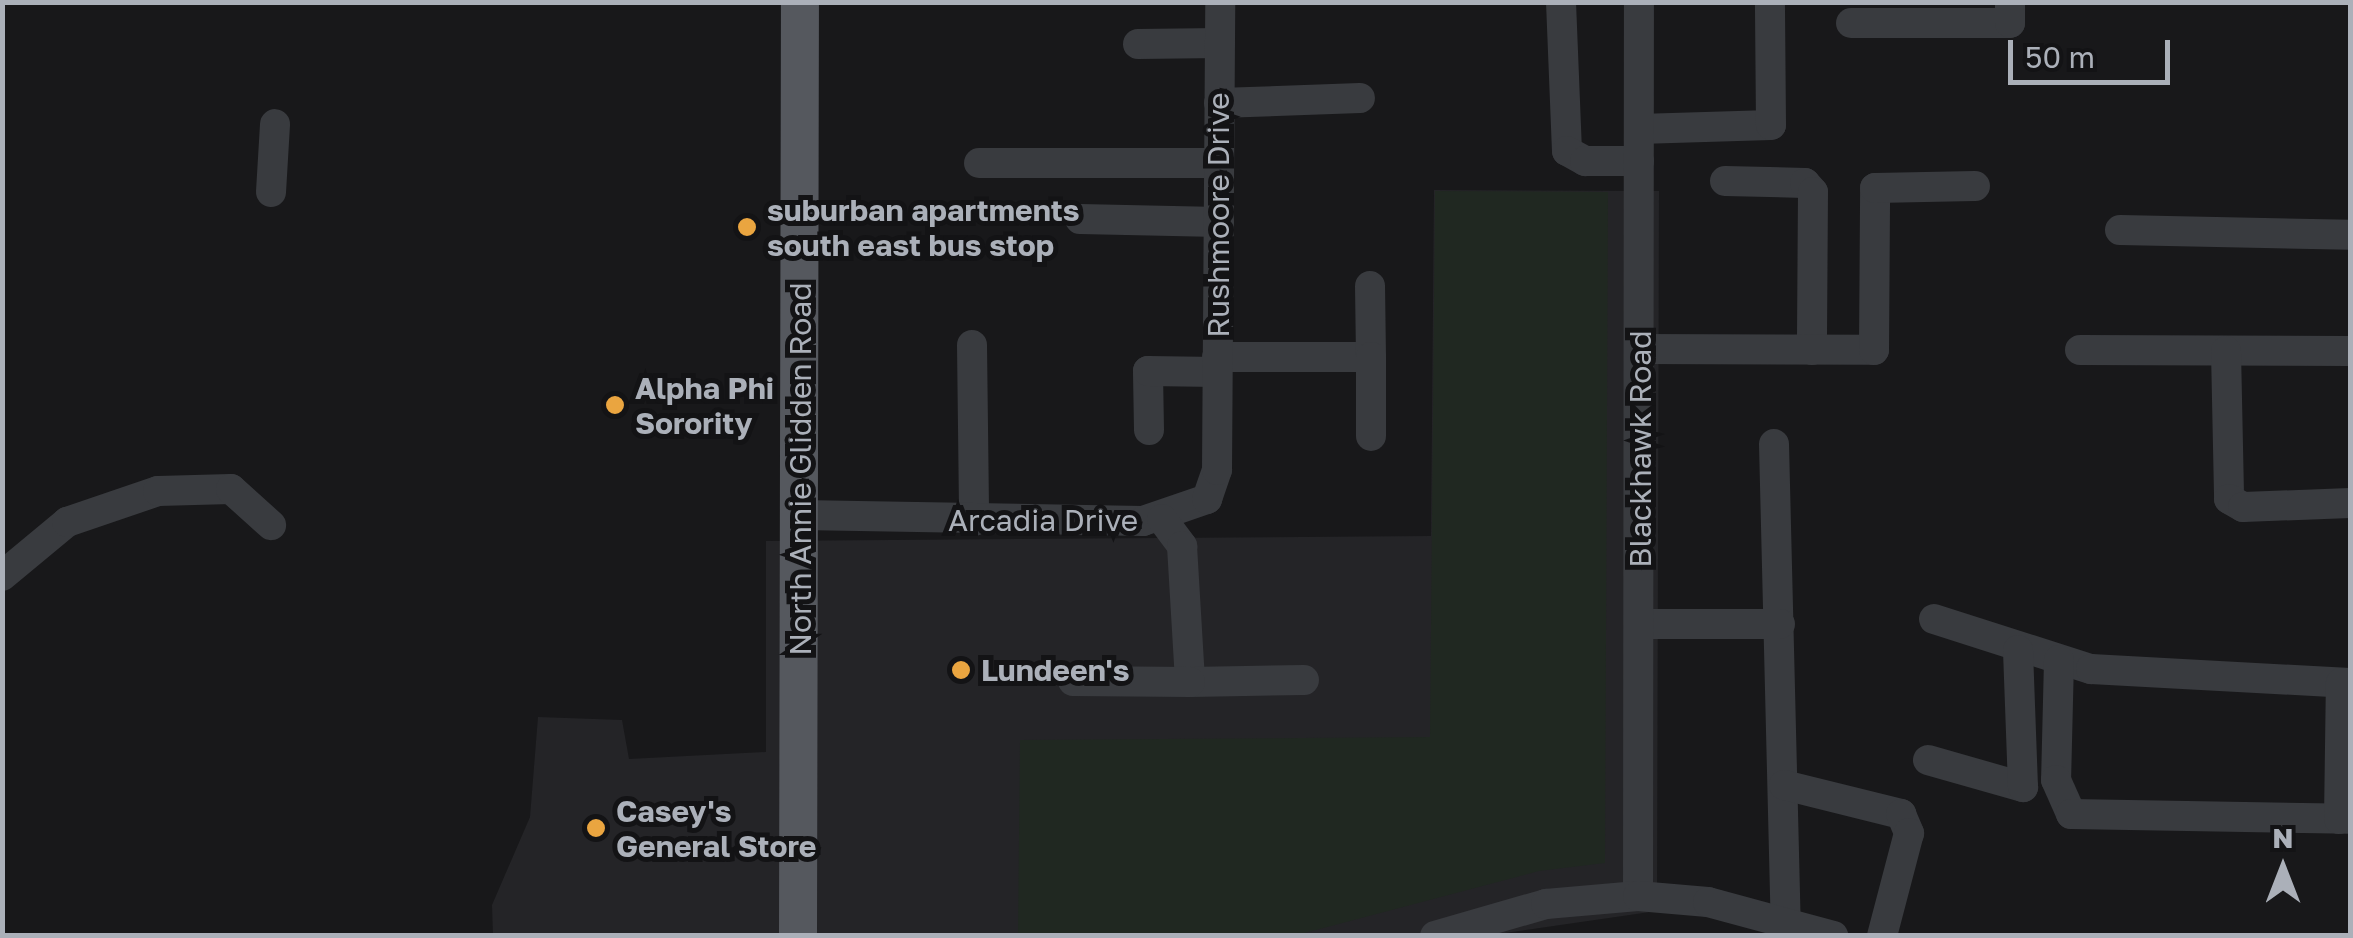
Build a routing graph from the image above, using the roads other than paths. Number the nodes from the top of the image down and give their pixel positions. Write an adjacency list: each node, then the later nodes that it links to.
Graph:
1 (800, 2): 38 (main road, North Annie Glidden Road)
2 (1220, 2): 8 (street, Rushmoore Drive)
3 (1561, 2): 14 (street)
4 (1639, 2): 13 (street, Blackhawk Road)
5 (2010, 2): 7 (street)
6 (1770, 5): 13 (street)
7 (1851, 23)
8 (1220, 43): 9 (street); 11 (street, Rushmoore Drive)
9 (1138, 44)
10 (1360, 98): 11 (street)
11 (1219, 103): 16 (street, Rushmoore Drive)
12 (274, 124): 19 (street)
13 (1639, 129): 14 (street, Blackhawk Road)
14 (1639, 161): 26 (street, Blackhawk Road)
15 (979, 163): 16 (street)
16 (1218, 163): 21 (street, Rushmoore Drive)
17 (1725, 181): 27 (street)
18 (1974, 186): 27 (street)
19 (271, 192)
20 (1080, 219): 21 (street)
21 (1218, 222): 32 (street, Rushmoore Drive)
22 (2120, 230): 23 (street)
23 (2350, 235)
24 (1370, 286): 31 (street)
25 (972, 344): 40 (street)
26 (1640, 349): 27 (street); 44 (street, Blackhawk Road)
27 (1812, 350)
28 (2080, 350): 29 (street)
29 (2226, 351): 30 (street); 37 (street)
30 (2350, 351)
31 (1371, 357): 32 (street); 35 (street)
32 (1217, 365): 33 (street, Rushmoore Drive); 34 (street)
33 (1216, 428): 39 (street, Arcadia Drive)
34 (1149, 430)
35 (1371, 436)
36 (1774, 444): 45 (street)
37 (2350, 503)
38 (800, 515): 40 (street, Arcadia Drive); 57 (main road, North Annie Glidden Road)
39 (1162, 519): 40 (street, Arcadia Drive); 50 (street)
40 (974, 521)
41 (271, 525): 42 (street)
42 (2, 576)
43 (1934, 619): 46 (street)
44 (1639, 624): 45 (street); 55 (street, Blackhawk Road)
45 (1780, 624): 53 (street)
46 (2018, 650): 47 (street); 52 (street)
47 (2059, 660): 51 (street); 54 (street)
48 (1304, 680): 50 (street)
49 (1073, 681): 50 (street)
50 (1190, 682)
51 (2346, 683): 54 (street)
52 (1928, 760)
53 (1784, 784): 56 (street); 60 (street)
54 (2345, 819)
55 (1638, 896): 56 (street); 58 (street)
56 (1786, 920): 59 (street)
57 (798, 936)
58 (1435, 936)
59 (1833, 936)
60 (1882, 936)

